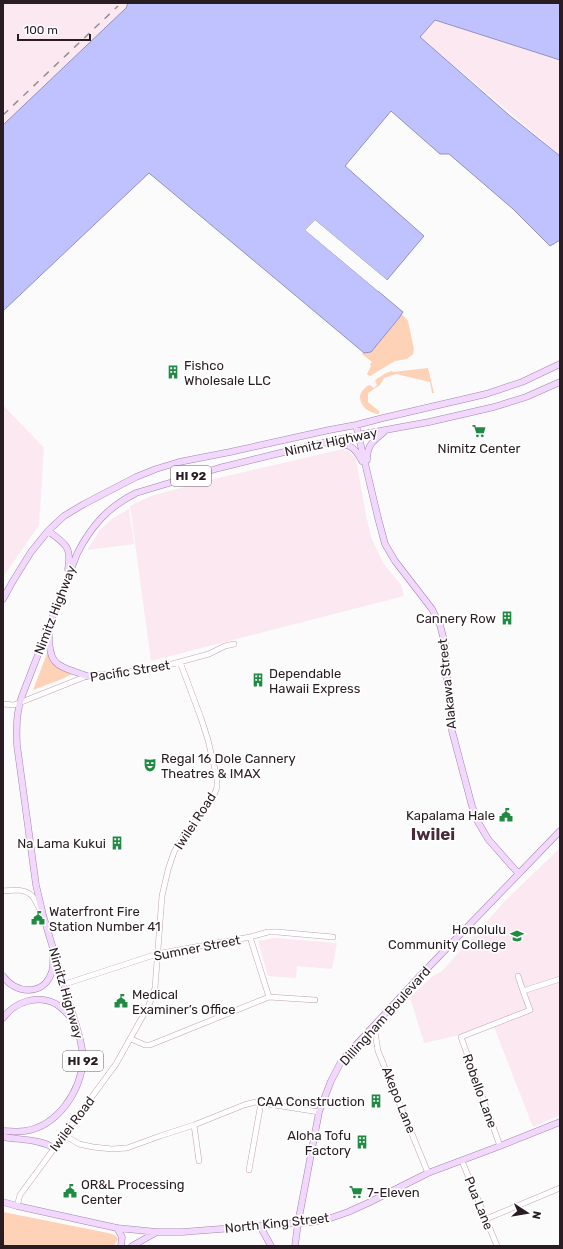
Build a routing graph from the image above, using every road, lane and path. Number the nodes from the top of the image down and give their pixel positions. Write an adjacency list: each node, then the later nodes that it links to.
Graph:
1 (560, 364): 3 (main road, Nimitz Highway / HI 92)
2 (560, 382): 4 (main road, Nimitz Highway / HI 92)
3 (356, 425): 5 (main road, Alakawa Street); 8 (main road, Nimitz Highway / HI 92)
4 (385, 431): 5 (main road, Nimitz Highway / HI 92); 7 (main road)
5 (358, 435): 6 (main road, Nimitz Highway / HI 92); 7 (main road, Alakawa Street)
6 (334, 441): 7 (main road); 9 (main road, Nimitz Highway / HI 92)
7 (367, 470): 18 (main road, Alakawa Street)
8 (48, 531): 9 (main road); 10 (main road, Nimitz Highway / HI 92)
9 (67, 580): 11 (main road, Nimitz Highway / HI 92)
10 (3, 599)
11 (49, 625): 14 (main road); 15 (main road, Nimitz Highway / HI 92)
12 (234, 644): 13 (street, Pacific Street)
13 (180, 662): 14 (street, Pacific Street); 24 (street, Iwilei Road)
14 (87, 676): 15 (street, Pacific Street)
15 (19, 703): 16 (street, Pacific Street); 20 (main road, Nimitz Highway / HI 92)
16 (3, 704)
17 (560, 830): 18 (main road, Dillingham Boulevard)
18 (518, 873): 38 (main road, Dillingham Boulevard)
19 (3, 891): 20 (street)
20 (43, 915): 23 (main road, Nimitz Highway / HI 92)
21 (250, 937): 22 (street, Sumner Street); 24 (street, Sumner Street); 33 (street)
22 (333, 937)
23 (52, 947): 30 (main road, Nimitz Highway / HI 92); 31 (main road)
24 (157, 954): 25 (street, Sumner Street); 26 (street, Iwilei Road)
25 (146, 958): 26 (street); 30 (street, Sumner Street)
26 (156, 967): 39 (street, Iwilei Road)
27 (3, 976): 31 (main road)
28 (518, 976): 32 (street)
29 (560, 978): 32 (street)
30 (65, 984): 37 (main road, Nimitz Highway / HI 92)
31 (21, 990): 35 (main road)
32 (523, 992): 47 (street, Robello Lane)
33 (269, 997): 34 (street); 39 (street)
34 (315, 1000)
35 (20, 1003): 36 (main road); 37 (main road)
36 (3, 1018)
37 (75, 1022): 44 (main road, Nimitz Highway / HI 92)
38 (374, 1026): 41 (main road, Dillingham Boulevard); 52 (street, Akepo Lane)
39 (132, 1039): 45 (street, Iwilei Road)
40 (261, 1103): 41 (street); 43 (street); 51 (street)
41 (320, 1112): 57 (main road, Dillingham Boulevard)
42 (560, 1122): 47 (main road, North King Street)
43 (194, 1125): 45 (street); 49 (street)
44 (3, 1131)
45 (64, 1135): 48 (street, Iwilei Road)
46 (3, 1137): 48 (main road)
47 (500, 1146): 50 (main road, North King Street)
48 (54, 1148): 55 (street, Iwilei Road)
49 (199, 1160)
50 (462, 1161): 52 (main road, North King Street); 56 (street, Pua Lane)
51 (249, 1170)
52 (428, 1173): 57 (main road, North King Street)
53 (559, 1190): 56 (street)
54 (3, 1202): 55 (main road, North King Street)
55 (17, 1206): 59 (main road, North King Street)
56 (486, 1219): 65 (street, Pua Lane)
57 (298, 1223): 58 (main road, North King Street); 64 (main road, Dillingham Boulevard)
58 (260, 1226): 60 (main road, North King Street); 63 (main road)
59 (117, 1228): 60 (main road, North King Street); 61 (main road)
60 (156, 1232): 62 (main road)
61 (121, 1246)
62 (132, 1246)
63 (271, 1246)
64 (295, 1246)
65 (497, 1246)

